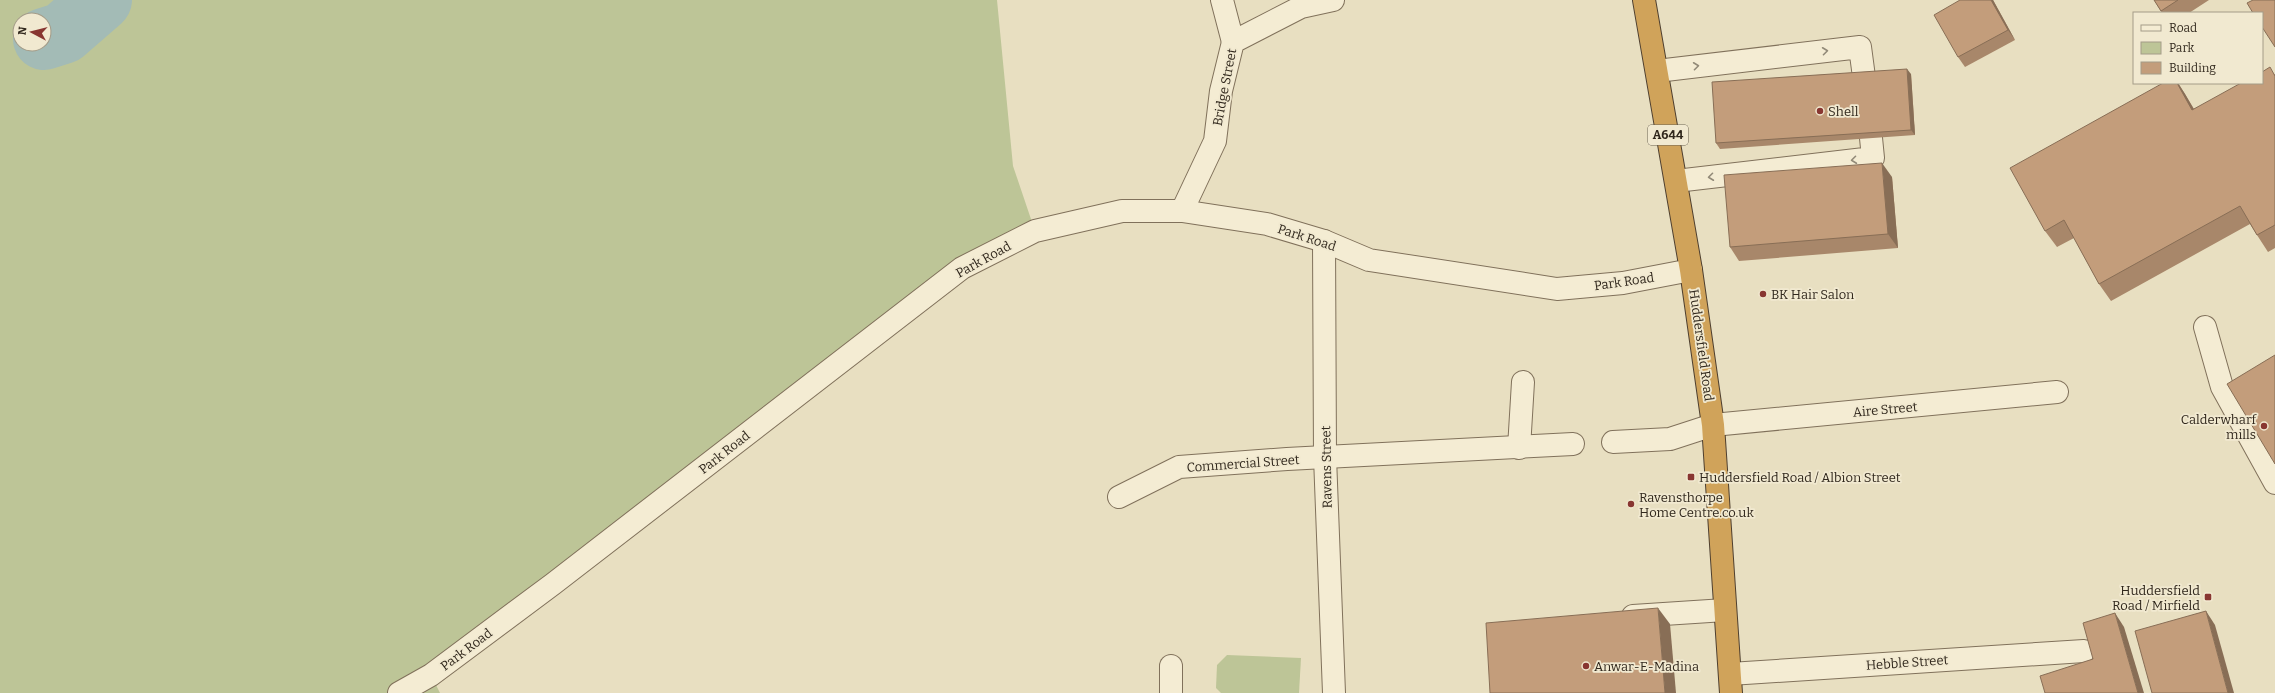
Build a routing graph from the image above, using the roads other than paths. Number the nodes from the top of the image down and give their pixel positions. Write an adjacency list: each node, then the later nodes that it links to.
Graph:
1 (1222, 0): 4 (street)
2 (1333, 0): 4 (street, Bridge Street)
3 (1644, 0): 5 (highway, Huddersfield Road / A644)
4 (1233, 42): 9 (street, Bridge Street)
5 (1657, 71): 6 (street, one-way to 6); 8 (highway, Huddersfield Road / A644)
6 (1864, 78)
7 (1871, 138): 8 (street, one-way to 8)
8 (1676, 181): 11 (highway, Huddersfield Road / A644)
9 (1182, 210): 10 (street, Park Road); 27 (street, Park Road)
10 (1324, 241): 11 (street, Park Road); 19 (street, Ravens Street)
11 (1691, 270): 15 (highway, Huddersfield Road / A644)
12 (2205, 327): 20 (street)
13 (1523, 382): 18 (street)
14 (2057, 392): 15 (street, Aire Street)
15 (1713, 426): 16 (street); 22 (highway, Huddersfield Road / A644)
16 (1613, 442)
17 (1573, 444): 18 (street, Commercial Street)
18 (1519, 448): 19 (street, Commercial Street)
19 (1325, 458): 21 (street, Commercial Street); 29 (street, Ravens Street)
20 (2275, 482)
21 (1119, 497)
22 (1725, 610): 23 (street); 26 (highway, Huddersfield Road / A644)
23 (1616, 617)
24 (2084, 651): 26 (street, Hebble Street)
25 (1170, 666): 28 (street)
26 (1730, 683)
27 (399, 693)
28 (1171, 693)
29 (1334, 693)

